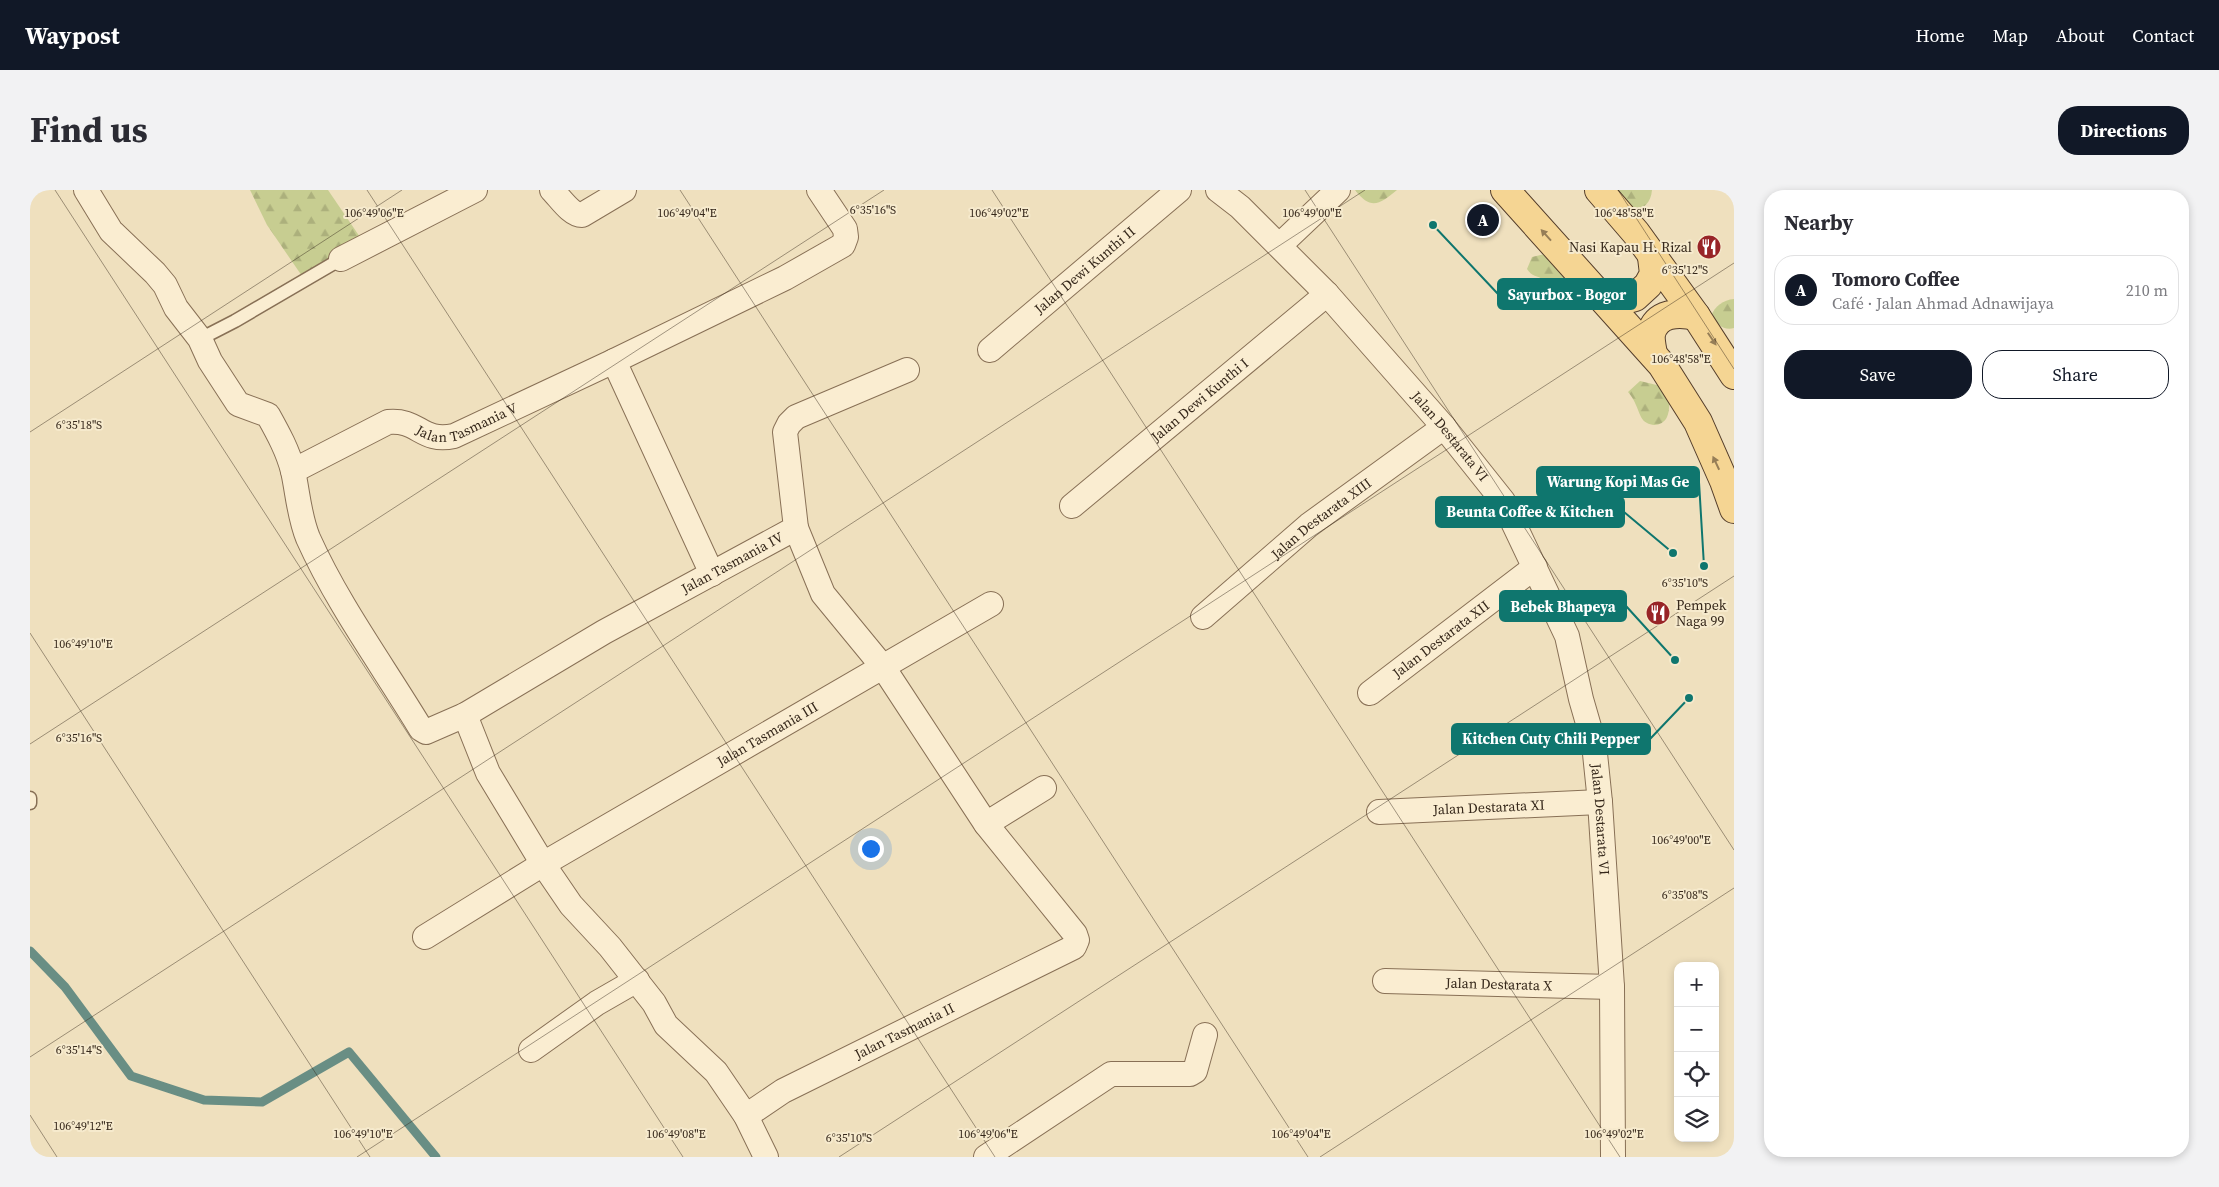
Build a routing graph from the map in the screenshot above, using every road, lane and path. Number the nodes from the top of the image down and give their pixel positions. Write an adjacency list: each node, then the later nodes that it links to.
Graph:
1 (86, 190): 17 (street, Jalan Tasmania IV)
2 (475, 190): 13 (street)
3 (552, 190): 4 (street)
4 (624, 190)
5 (819, 190): 20 (street, Jalan Tasmania V)
6 (1179, 190): 18 (street, Jalan Dewi Kunthi II)
7 (1218, 190): 11 (street, Jalan Destarata VI)
8 (1338, 190): 11 (street)
9 (1505, 190): 15 (main road, one-way to 9)
10 (1599, 190): 12 (main road)
11 (1280, 245): 14 (street, Jalan Destarata VI)
12 (1652, 257): 15 (main road); 16 (main road)
13 (341, 259): 17 (lane)
14 (1327, 294): 23 (street, Jalan Destarata VI); 25 (street, Jalan Dewi Kunthi I)
15 (1602, 297): 19 (main road)
16 (1696, 316): 19 (main road); 21 (main road, one-way to 21)
17 (200, 339): 24 (street, Jalan Tasmania IV)
18 (990, 350)
19 (1653, 354): 26 (main road, one-way to 19)
20 (614, 360): 24 (street, Jalan Tasmania V); 29 (street)
21 (1732, 368)
22 (907, 370): 27 (street, Jalan Tasmania IV)
23 (1444, 427): 28 (street, Jalan Destarata VI); 31 (street, Jalan Destarata XIII)
24 (293, 471): 34 (street, Jalan Tasmania IV)
25 (1072, 506)
26 (1734, 509)
27 (796, 528): 29 (street, Jalan Tasmania IV); 32 (street)
28 (1535, 566): 33 (street, Jalan Destarata XII); 37 (street, Jalan Destarata VI)
29 (712, 574): 34 (street, Jalan Tasmania IV)
30 (991, 604): 32 (street, Jalan Tasmania III)
31 (1203, 617)
32 (883, 667): 40 (street); 41 (street, Jalan Tasmania III)
33 (1370, 693)
34 (465, 715): 41 (street)
35 (1044, 788): 40 (street)
36 (30, 798): 38 (lane)
37 (1600, 802): 39 (street, Jalan Destarata XI); 45 (street, Jalan Destarata VI)
38 (30, 804)
39 (1378, 812)
40 (986, 824): 48 (street, Jalan Tasmania II)
41 (543, 864): 42 (street, Jalan Tasmania III); 43 (street)
42 (425, 937)
43 (637, 980): 47 (street); 48 (street)
44 (1385, 981): 45 (street, Jalan Destarata X)
45 (1612, 988): 51 (street, Jalan Destarata VI)
46 (1205, 1035): 50 (street)
47 (532, 1050)
48 (746, 1116): 49 (street)
49 (766, 1157)
50 (986, 1157)
51 (1613, 1157)

